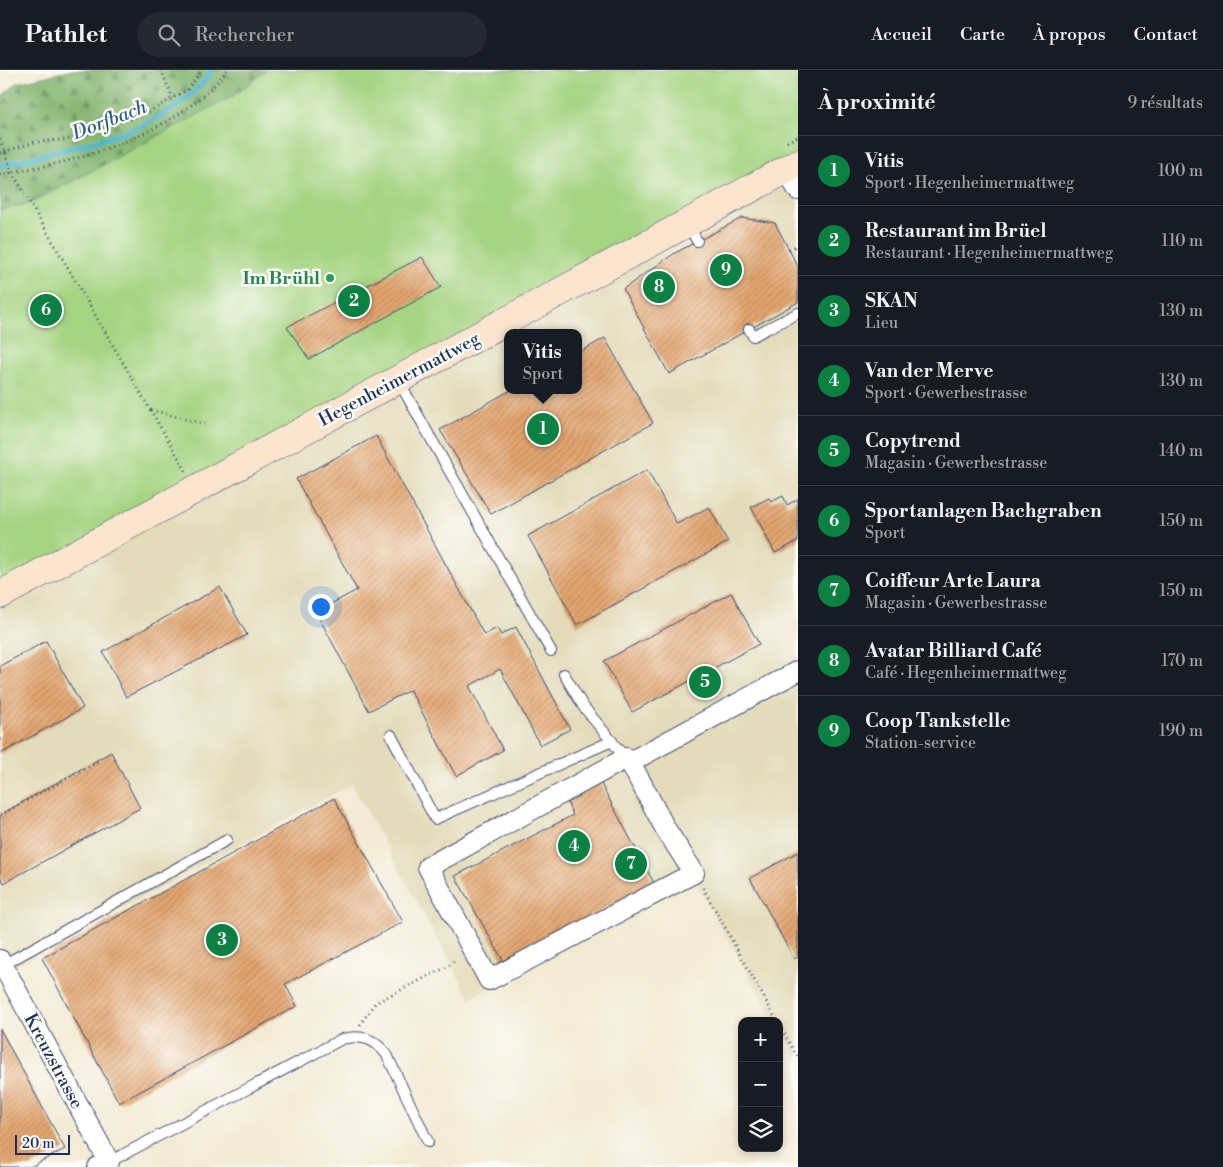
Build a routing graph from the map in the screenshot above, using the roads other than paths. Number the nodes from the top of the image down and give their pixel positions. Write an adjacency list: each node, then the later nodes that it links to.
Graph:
1 (794, 174): 4 (street, Hegenheimermattweg)
2 (798, 313): 3 (lane)
3 (749, 329)
4 (398, 380): 5 (street, Hegenheimermattweg); 6 (lane)
5 (0, 595)
6 (551, 651)
7 (798, 670): 11 (street)
8 (564, 674): 10 (lane)
9 (391, 735): 10 (lane)
10 (612, 741): 11 (lane)
11 (628, 760): 11 (street)
12 (227, 840): 13 (lane)
13 (1, 962): 15 (street, Kreuzstrasse)
14 (428, 1142): 15 (lane)
15 (103, 1165)

